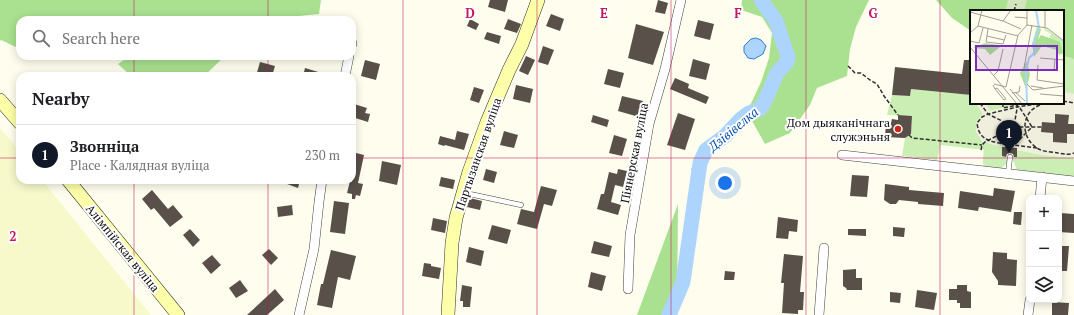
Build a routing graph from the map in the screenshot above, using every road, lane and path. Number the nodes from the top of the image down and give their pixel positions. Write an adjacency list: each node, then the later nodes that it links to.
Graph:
1 (538, 0): 41 (street, Партызанская вуліца)
2 (681, 0): 45 (street, Піянерская вуліца)
3 (1016, 4): 4 (path)
4 (1014, 10)
5 (348, 60): 7 (street)
6 (848, 66): 18 (path)
7 (346, 72)
8 (0, 100): 19 (street)
9 (1064, 101): 10 (path)
10 (1074, 103)
11 (981, 104): 17 (path)
12 (1003, 104): 16 (path)
13 (1032, 104): 15 (path)
14 (1043, 104): 20 (path)
15 (1018, 105): 16 (path); 17 (path); 20 (path); 21 (path)
16 (1010, 106)
17 (988, 114): 21 (path); 27 (path)
18 (898, 115)
19 (16, 118)
20 (1026, 118): 22 (path); 23 (path)
21 (1014, 127): 22 (path); 27 (path); 29 (path)
22 (1026, 127): 23 (path); 25 (path)
23 (1032, 127): 24 (path); 25 (path)
24 (1042, 127)
25 (1026, 133): 30 (path); 31 (path)
26 (908, 135): 28 (path)
27 (988, 140): 28 (path); 29 (path)
28 (982, 145): 32 (path)
29 (1011, 145): 30 (path)
30 (1014, 145): 31 (path)
31 (1037, 148): 33 (path)
32 (981, 150)
33 (1074, 153)
34 (842, 155): 36 (street)
35 (1010, 157): 36 (lane)
36 (1008, 174): 37 (street)
37 (1042, 177): 38 (street); 42 (street)
38 (1074, 181)
39 (71, 184): 47 (street, Алімпійская вуліца)
40 (321, 184): 48 (street)
41 (463, 192): 43 (lane); 49 (street, Партызанская вуліца)
42 (1040, 195)
43 (521, 205)
44 (824, 248): 50 (street)
45 (628, 289)
46 (1030, 303): 51 (street)
47 (178, 315)
48 (299, 315)
49 (448, 315)
50 (819, 315)
51 (1028, 315)

